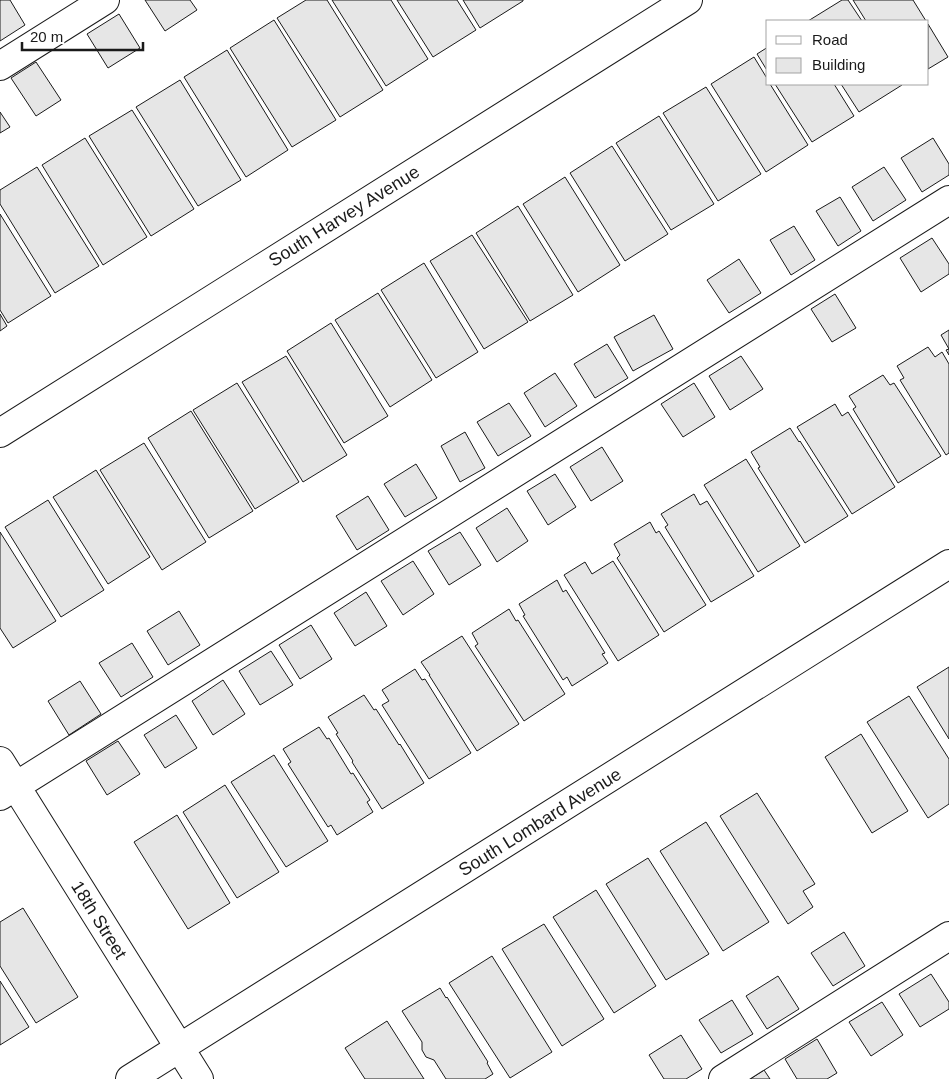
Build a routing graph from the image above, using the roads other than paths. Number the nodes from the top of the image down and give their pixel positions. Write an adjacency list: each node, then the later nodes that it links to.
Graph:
1 (105, 0): 3 (street)
2 (688, 0): 5 (street, South Harvey Avenue)
3 (0, 66)
4 (949, 200): 8 (street)
5 (0, 433)
6 (949, 564): 10 (street, South Lombard Avenue)
7 (0, 762): 8 (street, 18th Street)
8 (8, 791): 10 (street, 18th Street)
9 (949, 936): 13 (street)
10 (179, 1048): 11 (street, South Lombard Avenue); 12 (street, 18th Street)
11 (130, 1079)
12 (199, 1079)
13 (723, 1079)

